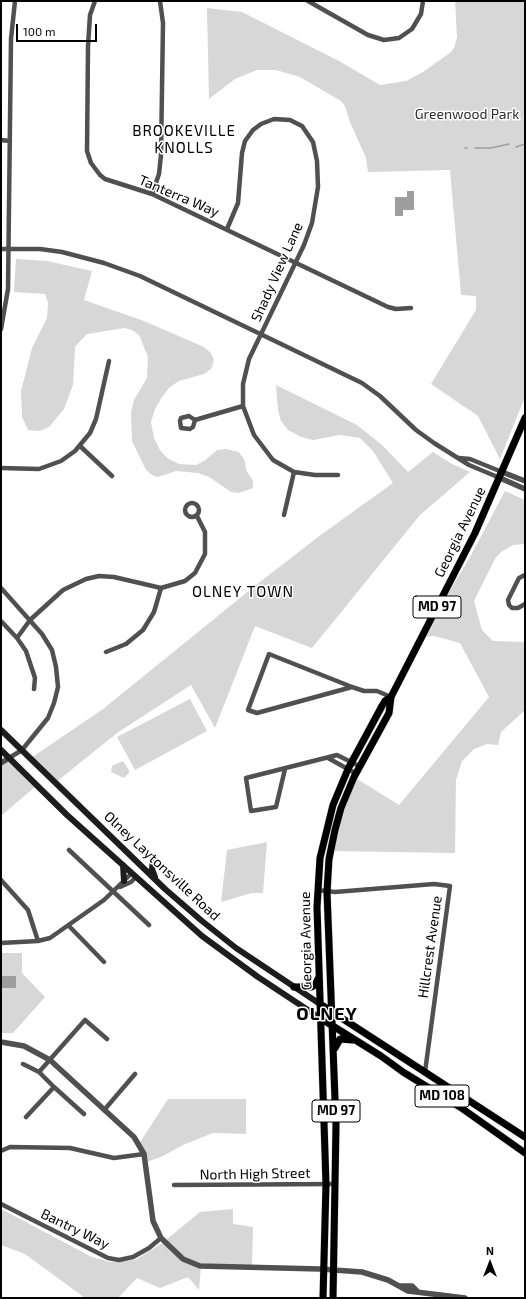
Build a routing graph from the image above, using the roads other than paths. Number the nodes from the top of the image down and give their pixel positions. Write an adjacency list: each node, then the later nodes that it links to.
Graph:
1 (15, 1): 7 (street)
2 (95, 1): 8 (street, Tanterra Way)
3 (160, 1): 8 (street)
4 (308, 1): 5 (street)
5 (423, 1)
6 (1, 140): 7 (street)
7 (10, 141): 10 (street)
8 (152, 194): 9 (street, Tanterra Way)
9 (227, 229): 12 (street, Tanterra Way); 12 (street, Shady View Lane)
10 (9, 248): 11 (street); 14 (street); 15 (street)
11 (1, 249)
12 (296, 263): 13 (street, Tanterra Way); 15 (street, Shady View Lane)
13 (411, 308)
14 (1, 329)
15 (261, 334): 17 (street, Shady View Lane); 21 (street)
16 (109, 361): 20 (street)
17 (244, 406): 19 (street); 23 (street, Shady View Lane)
18 (525, 418): 25 (main road, Georgia Avenue / MD 97)
19 (195, 420)
20 (80, 446): 22 (street); 26 (street)
21 (459, 458): 25 (street); 25 (street)
22 (1, 468)
23 (294, 472): 24 (street, Shady View Lane); 29 (street)
24 (338, 475)
25 (501, 475): 27 (street); 28 (street); 41 (main road, Georgia Avenue / MD 97)
26 (112, 476)
27 (525, 481)
28 (525, 489)
29 (284, 515)
30 (197, 516): 33 (street)
31 (525, 575): 34 (street)
32 (1, 588): 35 (street)
33 (161, 588): 35 (street); 38 (street)
34 (525, 604)
35 (30, 620): 37 (street); 44 (street)
36 (1, 621): 37 (street)
37 (17, 638): 40 (street)
38 (106, 652)
39 (352, 687): 39 (street); 41 (street)
40 (34, 689)
41 (391, 697): 48 (main road, Georgia Avenue / MD 97); 49 (main road, Georgia Avenue / MD 97)
42 (1, 730): 44 (main road, Olney Laytonsville Road / MD 108)
43 (1, 750): 45 (main road, Olney Laytonsville Road / MD 108)
44 (22, 750): 45 (street); 58 (main road, Olney Laytonsville Road / MD 108)
45 (9, 758): 47 (street); 54 (main road, Olney Laytonsville Road / MD 108)
46 (328, 758): 48 (street); 48 (street); 50 (street)
47 (1, 763)
48 (349, 765): 49 (street); 51 (street); 60 (main road, Georgia Avenue / MD 97)
49 (359, 766): 51 (main road, Georgia Avenue / MD 97)
50 (285, 769): 50 (street)
51 (355, 773): 61 (main road, Georgia Avenue / MD 97)
52 (69, 850): 59 (street)
53 (153, 860): 58 (main road)
54 (123, 865): 55 (main road, Olney Laytonsville Road / MD 108); 57 (main road)
55 (134, 875): 57 (street); 59 (street); 71 (main road, Olney Laytonsville Road / MD 108)
56 (1, 880): 64 (street)
57 (124, 881): 59 (street)
58 (158, 882): 68 (main road, Olney Laytonsville Road / MD 108)
59 (116, 890): 62 (street); 63 (street)
60 (317, 890): 61 (street, Hillcrest Avenue); 67 (main road, Georgia Avenue)
61 (327, 892): 70 (main road, Georgia Avenue / MD 97); 80 (street, Hillcrest Avenue)
62 (149, 925)
63 (69, 926): 64 (street); 66 (street)
64 (38, 941): 65 (street)
65 (1, 943)
66 (104, 962)
67 (319, 975): 68 (main road); 69 (main road, Georgia Avenue)
68 (294, 987): 69 (main road, Olney Laytonsville Road / MD 108)
69 (320, 1004): 70 (main road, MD 108); 71 (main road, Georgia Avenue)
70 (332, 1012): 72 (main road, Georgia Avenue / MD 97); 80 (main road, MD 108)
71 (320, 1018): 72 (main road, MD 108); 90 (main road, Georgia Avenue)
72 (333, 1025): 74 (main road, MD 108); 76 (main road, Georgia Avenue / MD 97)
73 (107, 1039): 77 (street)
74 (358, 1041): 76 (main road); 88 (main road, MD 108)
75 (1, 1042): 77 (street)
76 (334, 1052): 91 (main road, Georgia Avenue / MD 97)
77 (50, 1060): 79 (street); 83 (street)
78 (22, 1064): 79 (street)
79 (39, 1072): 82 (street)
80 (425, 1072): 86 (main road, MD 108)
81 (135, 1074): 83 (street)
82 (54, 1087): 84 (street); 85 (street)
83 (105, 1109): 89 (street)
84 (84, 1114)
85 (26, 1117)
86 (525, 1137)
87 (1, 1151): 89 (street)
88 (525, 1152)
89 (144, 1154): 94 (street)
90 (326, 1184): 91 (street, North High Street); 92 (street, North High Street); 95 (main road, Georgia Avenue)
91 (335, 1184): 96 (main road, Georgia Avenue / MD 97)
92 (174, 1185)
93 (1, 1204): 94 (street, Bantry Way)
94 (161, 1238): 95 (street)
95 (324, 1269): 96 (street); 98 (main road, Georgia Avenue)
96 (334, 1270): 97 (street); 99 (main road, Georgia Avenue / MD 97)
97 (450, 1297): 100 (street)
98 (323, 1298)
99 (333, 1298)
100 (465, 1298)

